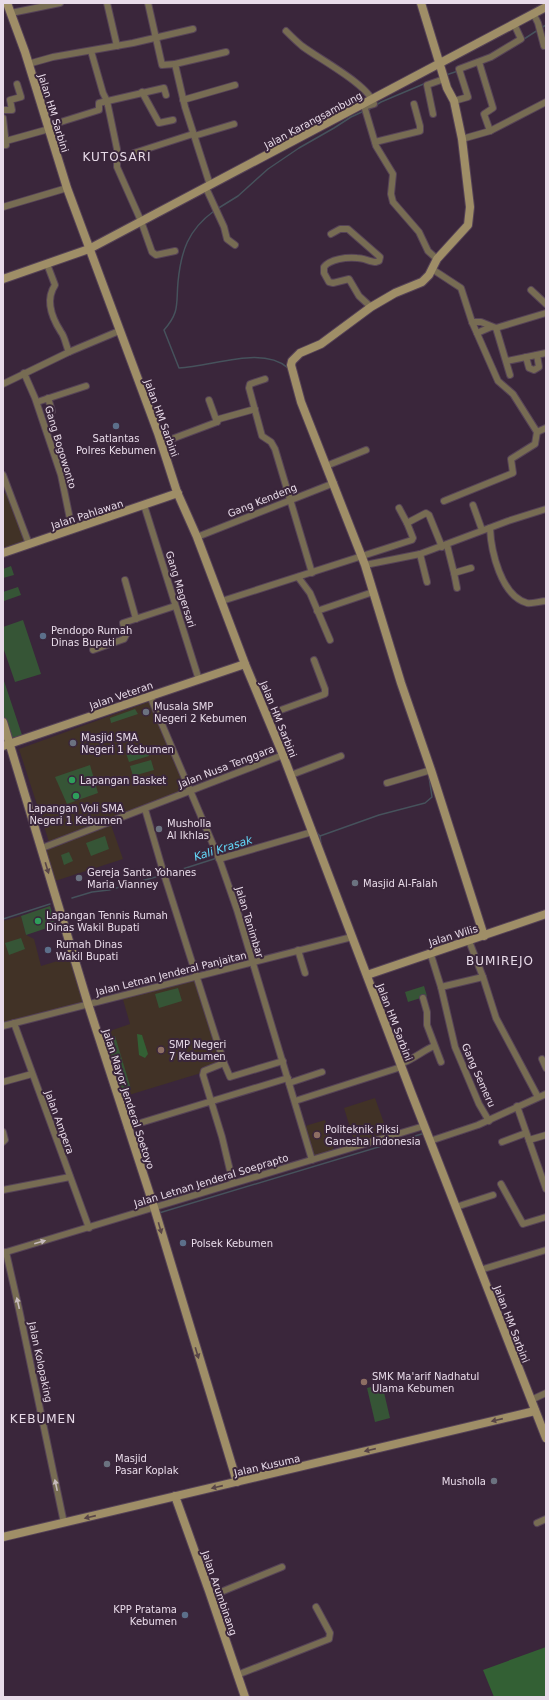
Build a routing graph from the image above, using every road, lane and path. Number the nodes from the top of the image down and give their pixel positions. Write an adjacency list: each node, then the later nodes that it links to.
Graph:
1 (7, 3): 7 (main road, Jalan HM Sarbini)
2 (60, 3): 7 (street)
3 (107, 3): 13 (street)
4 (148, 3): 12 (street)
5 (420, 3): 20 (main road)
6 (546, 7): 8 (main road, Jalan Karangsambung)
7 (11, 13): 18 (main road, Jalan HM Sarbini)
8 (533, 14): 9 (main road, Jalan Karangsambung); 14 (street)
9 (514, 24): 17 (street); 20 (main road, Jalan Karangsambung)
10 (193, 29): 12 (street)
11 (286, 30): 27 (street)
12 (154, 38): 13 (street); 19 (street)
13 (117, 46): 15 (street)
14 (544, 46)
15 (91, 51): 18 (street); 28 (street)
16 (226, 52): 19 (street)
17 (480, 62): 29 (street); 38 (street)
18 (28, 64): 37 (main road, Jalan HM Sarbini)
19 (175, 64): 26 (street)
20 (439, 64): 21 (main road); 27 (main road, Jalan Karangsambung)
21 (444, 77): 29 (main road); 33 (street)
22 (17, 84): 32 (street)
23 (235, 86): 26 (street)
24 (142, 92): 25 (street); 28 (street); 35 (street)
25 (166, 95)
26 (183, 100): 39 (street)
27 (372, 100): 41 (street); 44 (main road, Jalan Karangsambung)
28 (107, 101): 37 (street); 47 (street)
29 (454, 101): 40 (main road)
30 (546, 102): 38 (street)
31 (414, 104): 41 (street)
32 (3, 110)
33 (432, 114)
34 (3, 118): 42 (street)
35 (173, 120)
36 (234, 124): 39 (street)
37 (48, 128): 42 (street); 45 (main road, Jalan HM Sarbini)
38 (490, 131): 40 (street)
39 (194, 135): 43 (street); 44 (street)
40 (462, 139): 52 (main road)
41 (375, 142): 52 (street)
42 (4, 144)
43 (134, 153)
44 (208, 186): 47 (main road, Jalan Karangsambung); 49 (street)
45 (67, 188): 46 (street); 50 (main road, Jalan HM Sarbini)
46 (3, 207)
47 (141, 221): 50 (main road, Jalan Karangsambung); 51 (street)
48 (331, 234): 58 (street)
49 (235, 245)
50 (89, 249): 53 (main road, Jalan Karangsambung); 62 (main road, Jalan HM Sarbini)
51 (175, 251)
52 (437, 260): 54 (main road)
53 (47, 264): 55 (main road, Jalan Karangsambung); 64 (street)
54 (432, 269): 58 (main road); 60 (street)
55 (3, 279)
56 (530, 290): 57 (street)
57 (546, 304)
58 (371, 307): 84 (main road)
59 (546, 313): 61 (street)
60 (472, 322): 61 (street); 63 (street)
61 (494, 327): 63 (street); 68 (street)
62 (118, 331): 64 (street); 82 (main road, Jalan HM Sarbini)
63 (477, 332): 81 (street)
64 (69, 352): 69 (street)
65 (546, 353): 66 (street)
66 (537, 355): 67 (street); 67 (street)
67 (526, 357): 68 (street)
68 (507, 360): 70 (street)
69 (24, 373): 72 (street); 76 (street, Gang Bogowonto)
70 (510, 375)
71 (265, 379): 77 (street)
72 (3, 384)
73 (86, 386): 74 (street)
74 (48, 398): 76 (street); 78 (street)
75 (209, 400): 79 (street)
76 (37, 402): 96 (street, Gang Bogowonto)
77 (255, 409): 79 (street); 88 (street)
78 (52, 410)
79 (217, 422): 82 (street)
80 (546, 428): 81 (street)
81 (538, 432): 89 (street)
82 (161, 444): 87 (main road, Jalan HM Sarbini)
83 (366, 450): 84 (street)
84 (326, 466): 86 (main road)
85 (3, 475): 99 (street)
86 (331, 484): 88 (street, Gang Kendeng); 103 (main road)
87 (178, 493): 91 (main road, Jalan Pahlawan); 98 (main road, Jalan HM Sarbini)
88 (291, 499): 98 (street, Gang Kendeng); 106 (street)
89 (444, 501)
90 (473, 504): 97 (street)
91 (144, 505): 96 (main road, Jalan Pahlawan); 115 (street, Gang Magersari)
92 (399, 508): 94 (street)
93 (546, 510): 95 (street)
94 (408, 523): 100 (street); 103 (street)
95 (490, 528): 97 (street); 113 (street)
96 (72, 529): 99 (main road, Jalan Pahlawan)
97 (482, 530): 100 (street)
98 (197, 537): 114 (main road, Jalan HM Sarbini)
99 (29, 544): 101 (main road, Jalan Pahlawan)
100 (444, 546): 102 (street); 107 (street)
101 (3, 553)
102 (420, 554): 104 (street); 110 (street)
103 (357, 556): 104 (main road); 106 (street)
104 (365, 565): 112 (main road)
105 (471, 568): 107 (street)
106 (312, 573): 108 (street)
107 (454, 573): 111 (street)
108 (298, 577): 114 (street); 116 (street)
109 (125, 580): 117 (street)
110 (427, 582)
111 (457, 588)
112 (373, 592): 116 (street); 130 (main road)
113 (546, 600)
114 (222, 601): 121 (main road, Jalan HM Sarbini)
115 (175, 606): 117 (street); 122 (street, Gang Magersari)
116 (317, 611): 118 (street)
117 (136, 619): 119 (street)
118 (330, 640)
119 (93, 650)
120 (314, 660): 124 (street)
121 (245, 664): 122 (main road, Jalan Veteran); 124 (main road, Jalan HM Sarbini)
122 (199, 680): 123 (main road, Jalan Veteran)
123 (150, 696): 127 (main road, Jalan Veteran); 133 (street, Jalan Tanimbar)
124 (266, 715): 128 (main road, Jalan HM Sarbini)
125 (3, 722): 126 (main road); 127 (main road, Jalan Mayor Jenderal Soetoyo)
126 (3, 727)
127 (7, 745): 136 (main road, Jalan Mayor Jenderal Soetoyo)
128 (283, 755): 131 (main road, Jalan HM Sarbini); 133 (street, Jalan Nusa Tenggara)
129 (341, 756): 131 (street)
130 (431, 770): 132 (street); 139 (main road)
131 (290, 775): 135 (main road, Jalan HM Sarbini)
132 (387, 784)
133 (189, 792): 134 (street, Jalan Nusa Tenggara); 137 (street, Jalan Tanimbar)
134 (145, 809): 136 (street, Jalan Nusa Tenggara); 147 (street)
135 (312, 832): 137 (street); 140 (main road, Jalan HM Sarbini)
136 (42, 848): 151 (main road, Jalan Mayor Jenderal Soetoyo, one-way to 151)
137 (219, 857): 144 (street, Jalan Tanimbar)
138 (546, 914): 139 (main road, Jalan Wilis)
139 (484, 936): 141 (main road, Jalan Wilis)
140 (352, 937): 142 (street, Jalan Letnan Jenderal Panjaitan); 146 (main road, Jalan HM Sarbini)
141 (469, 941): 143 (main road, Jalan Wilis); 148 (street)
142 (298, 950): 144 (street, Jalan Letnan Jenderal Panjaitan); 145 (street)
143 (430, 952): 146 (main road, Jalan Wilis); 149 (street, Gang Semeru)
144 (252, 962): 147 (street, Jalan Letnan Jenderal Panjaitan); 156 (street, Jalan Tanimbar)
145 (305, 973)
146 (368, 975): 159 (main road, Jalan HM Sarbini)
147 (198, 976): 151 (street, Jalan Letnan Jenderal Panjaitan); 158 (street)
148 (483, 977): 149 (street); 166 (street)
149 (441, 987): 170 (street, Gang Semeru)
150 (423, 998): 154 (street)
151 (88, 1004): 152 (street, Jalan Letnan Jenderal Panjaitan); 171 (main road, Jalan Mayor Jenderal Soetoyo)
152 (14, 1023): 153 (street, Jalan Letnan Jenderal Panjaitan); 162 (street, Jalan Ampera)
153 (3, 1026)
154 (434, 1046): 157 (street); 159 (street)
155 (542, 1059): 160 (street)
156 (283, 1061): 158 (street); 163 (street, Jalan Tanimbar)
157 (441, 1062)
158 (224, 1063): 168 (street)
159 (401, 1065): 167 (street); 173 (main road, Jalan HM Sarbini)
160 (546, 1068)
161 (322, 1072): 163 (street)
162 (32, 1074): 164 (street); 179 (street, Jalan Ampera)
163 (289, 1080): 167 (street, Jalan Tanimbar); 168 (street)
164 (3, 1082)
165 (546, 1094): 166 (street)
166 (538, 1097): 169 (street)
167 (294, 1100): 178 (street, Jalan Tanimbar)
168 (211, 1101): 171 (street); 180 (street)
169 (517, 1106): 170 (street); 175 (street)
170 (489, 1121): 173 (street, Gang Semeru)
171 (128, 1127): 185 (main road, Jalan Mayor Jenderal Soetoyo)
172 (3, 1132): 176 (street)
173 (427, 1133): 178 (street, Jalan Letnan Jenderal Soeprapto); 186 (main road, Jalan HM Sarbini)
174 (546, 1135): 175 (street)
175 (528, 1136): 177 (street); 182 (street)
176 (3, 1142)
177 (502, 1142)
178 (312, 1160): 180 (street, Jalan Letnan Jenderal Soeprapto)
179 (70, 1177): 183 (street); 188 (street, Jalan Ampera)
180 (233, 1183): 185 (street, Jalan Letnan Jenderal Soeprapto)
181 (501, 1184): 187 (street)
182 (546, 1188)
183 (3, 1190)
184 (494, 1195): 186 (street)
185 (154, 1207): 188 (street, Jalan Letnan Jenderal Soeprapto); 196 (main road, Jalan Mayor Jenderal Soetoyo, one-way to 196)
186 (456, 1207): 191 (main road, Jalan HM Sarbini)
187 (546, 1217)
188 (89, 1228): 190 (street, Jalan Letnan Jenderal Soeprapto, one-way to 188)
189 (546, 1250): 191 (street)
190 (4, 1253): 199 (street, Jalan Kolopaking, one-way to 190)
191 (480, 1270): 193 (main road, Jalan HM Sarbini)
192 (546, 1393): 193 (street)
193 (531, 1400): 194 (main road, Jalan HM Sarbini)
194 (535, 1411): 195 (main road, Jalan HM Sarbini); 196 (main road, Jalan Kusuma, one-way to 196)
195 (546, 1438)
196 (237, 1482): 197 (main road, Jalan Kusuma, one-way to 197)
197 (175, 1496): 199 (main road, Jalan Kusuma, one-way to 199); 203 (main road, Jalan Arumbinang)
198 (546, 1519): 200 (street)
199 (64, 1523): 201 (main road, Jalan Kusuma)
200 (537, 1523)
201 (3, 1538)
202 (282, 1567): 203 (street)
203 (211, 1596): 205 (main road, Jalan Arumbinang)
204 (316, 1607): 205 (street)
205 (237, 1675): 206 (main road, Jalan Arumbinang)
206 (245, 1697)

